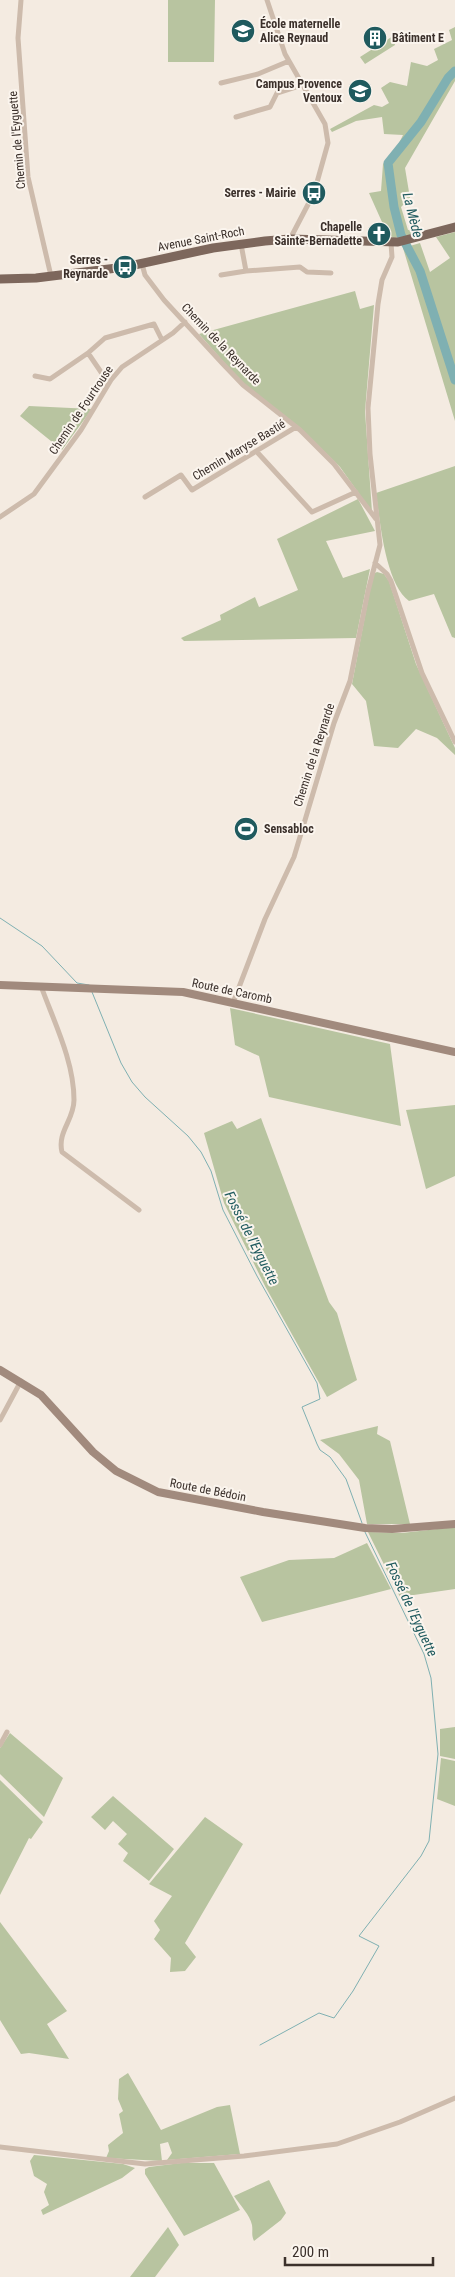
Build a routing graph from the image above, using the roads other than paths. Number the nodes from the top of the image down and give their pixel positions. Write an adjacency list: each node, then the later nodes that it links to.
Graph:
1 (21, 0): 15 (street, Chemin de l'Eyguette)
2 (267, 0): 3 (street)
3 (289, 62): 4 (street); 5 (street)
4 (221, 83)
5 (302, 85): 6 (street); 8 (street)
6 (236, 117)
7 (455, 227): 9 (main road, Avenue Saint-Roch)
8 (290, 239): 9 (main road, Avenue Saint-Roch); 10 (main road, Avenue Saint-Roch)
9 (399, 242): 27 (street, Chemin de la Reynarde)
10 (242, 243): 11 (main road, Avenue Saint-Roch); 12 (street)
11 (142, 264): 15 (main road, Avenue Saint-Roch); 17 (street, Chemin de la Reynarde)
12 (246, 271): 13 (street); 14 (street)
13 (331, 273)
14 (221, 275)
15 (51, 276): 16 (main road, Avenue Saint-Roch)
16 (0, 279)
17 (185, 322): 18 (street, Chemin de Fourtrouse); 22 (street, Chemin de la Reynarde)
18 (162, 340): 19 (street); 21 (street, Chemin de Fourtrouse)
19 (88, 353): 20 (street); 21 (street)
20 (35, 376)
21 (111, 380): 26 (street, Chemin de Fourtrouse)
22 (296, 427): 23 (street, Chemin Maryse Bastié); 24 (street, Chemin de la Reynarde)
23 (257, 452): 24 (street); 25 (street, Chemin Maryse Bastié)
24 (356, 492): 27 (street, Chemin de la Reynarde)
25 (145, 497)
26 (0, 517)
27 (376, 519): 28 (street, Chemin de la Reynarde)
28 (375, 563): 29 (street); 32 (street, Chemin de la Reynarde)
29 (455, 742)
30 (0, 985): 31 (main road, Route de Caromb)
31 (41, 986): 32 (main road, Route de Caromb); 34 (street)
32 (233, 1003): 33 (main road, Route de Caromb)
33 (455, 1052)
34 (140, 1210)
35 (0, 1370): 36 (main road, Route de Bédoin)
36 (21, 1381): 37 (street); 38 (main road, Route de Bédoin)
37 (0, 1420)
38 (455, 1524)
39 (6, 1732): 40 (street)
40 (0, 1744)
41 (455, 2098): 42 (street)
42 (0, 2147)

